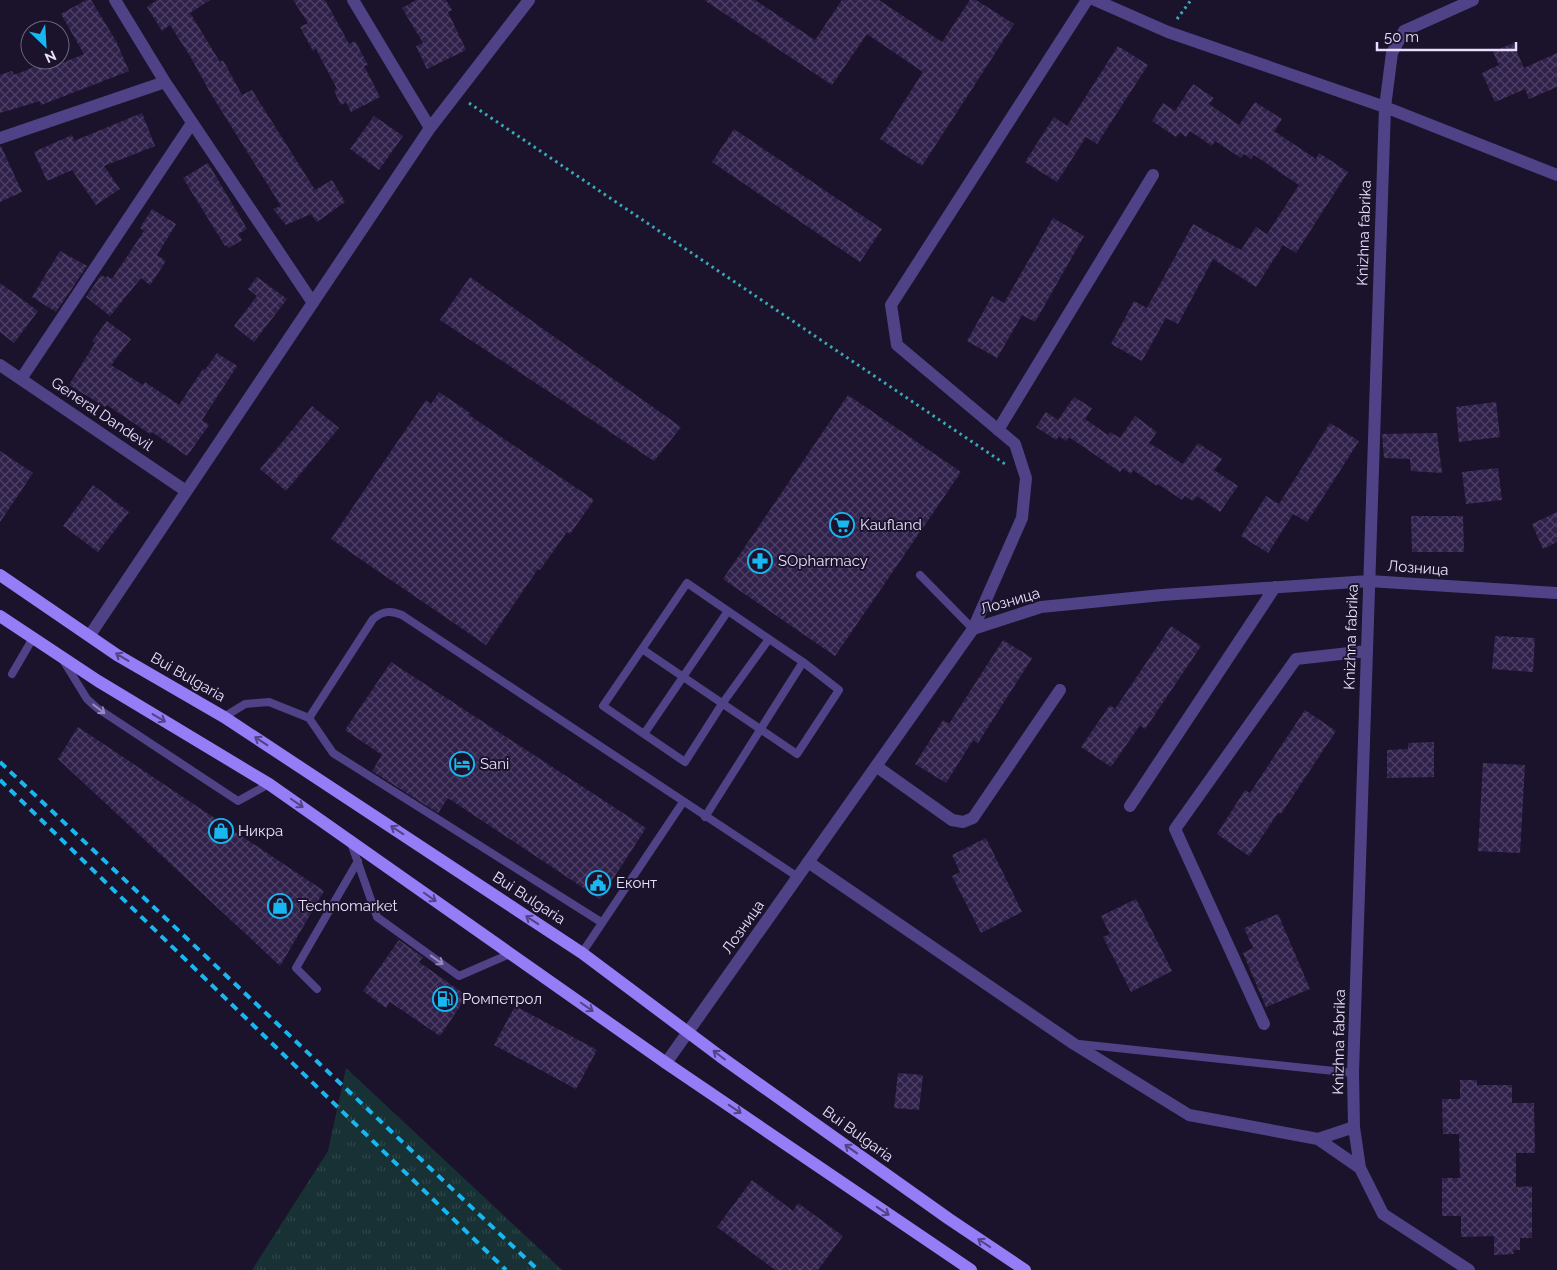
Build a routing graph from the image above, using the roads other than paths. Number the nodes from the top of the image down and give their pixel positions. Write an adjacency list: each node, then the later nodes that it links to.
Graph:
1 (115, 0): 7 (street)
2 (353, 0): 10 (street)
3 (529, 0): 10 (street)
4 (1087, 0): 17 (street)
5 (1095, 0): 8 (street)
6 (1473, 0): 8 (street, Knizhna fabrika)
7 (165, 82): 9 (street); 11 (street)
8 (1385, 107): 12 (street); 21 (street, Knizhna fabrika)
9 (192, 123): 14 (street); 16 (street)
10 (430, 128): 14 (street)
11 (0, 138)
12 (1557, 175)
13 (1153, 176): 17 (street)
14 (313, 303): 18 (street)
15 (0, 365): 16 (street, General Dandevil)
16 (22, 379): 18 (street, General Dandevil)
17 (998, 430): 26 (street)
18 (186, 491): 27 (street)
19 (920, 574): 26 (lane)
20 (0, 575): 27 (main road, Bui Bulgaria)
21 (1369, 581): 22 (street, Лозница); 23 (street, Лозница); 31 (street, Knizhna fabrika)
22 (1275, 587): 26 (street, Лозница); 45 (street)
23 (1557, 593)
24 (728, 611): 29 (lane); 30 (lane); 35 (lane)
25 (0, 616): 28 (main road)
26 (973, 629): 42 (street, Лозница)
27 (90, 635): 38 (main road, Bui Bulgaria, one-way to 27)
28 (33, 638): 32 (main road); 34 (lane)
29 (769, 639): 33 (lane); 37 (lane)
30 (642, 649): 35 (lane); 41 (lane)
31 (1367, 651): 55 (street); 59 (street, Knizhna fabrika)
32 (60, 656): 43 (main road, one-way to 43); 43 (lane, one-way to 43)
33 (803, 662): 40 (lane); 40 (lane)
34 (12, 674)
35 (683, 677): 37 (lane); 41 (lane)
36 (1060, 690): 42 (street)
37 (722, 704): 40 (lane); 41 (lane)
38 (224, 717): 39 (lane); 52 (main road, Bui Bulgaria, one-way to 38)
39 (309, 718): 44 (lane); 51 (lane)
40 (760, 730): 46 (lane)
41 (644, 734)
42 (876, 766): 49 (street, Лозница)
43 (269, 784): 47 (main road, one-way to 47)
44 (682, 802): 46 (lane); 51 (lane)
45 (1130, 806)
46 (705, 817): 50 (lane)
47 (351, 841): 48 (lane); 53 (main road, one-way to 53)
48 (358, 861): 53 (lane, one-way to 53); 54 (lane)
49 (808, 862): 50 (street, Лозница); 57 (street)
50 (798, 878): 56 (street, Лозница)
51 (601, 922): 52 (lane)
52 (582, 953): 56 (main road, Bui Bulgaria)
53 (510, 954): 58 (main road, one-way to 58)
54 (317, 989)
55 (1264, 1024)
56 (688, 1032): 58 (street, Лозница); 64 (main road, Bui Bulgaria, one-way to 56)
57 (1074, 1044): 59 (lane); 61 (street)
58 (666, 1063): 63 (main road, one-way to 63)
59 (1353, 1073): 60 (street, Knizhna fabrika)
60 (1354, 1128): 61 (street); 62 (street, Knizhna fabrika)
61 (1318, 1139): 62 (street)
62 (1360, 1168): 65 (street)
63 (971, 1270)
64 (1025, 1270)
65 (1469, 1270)

